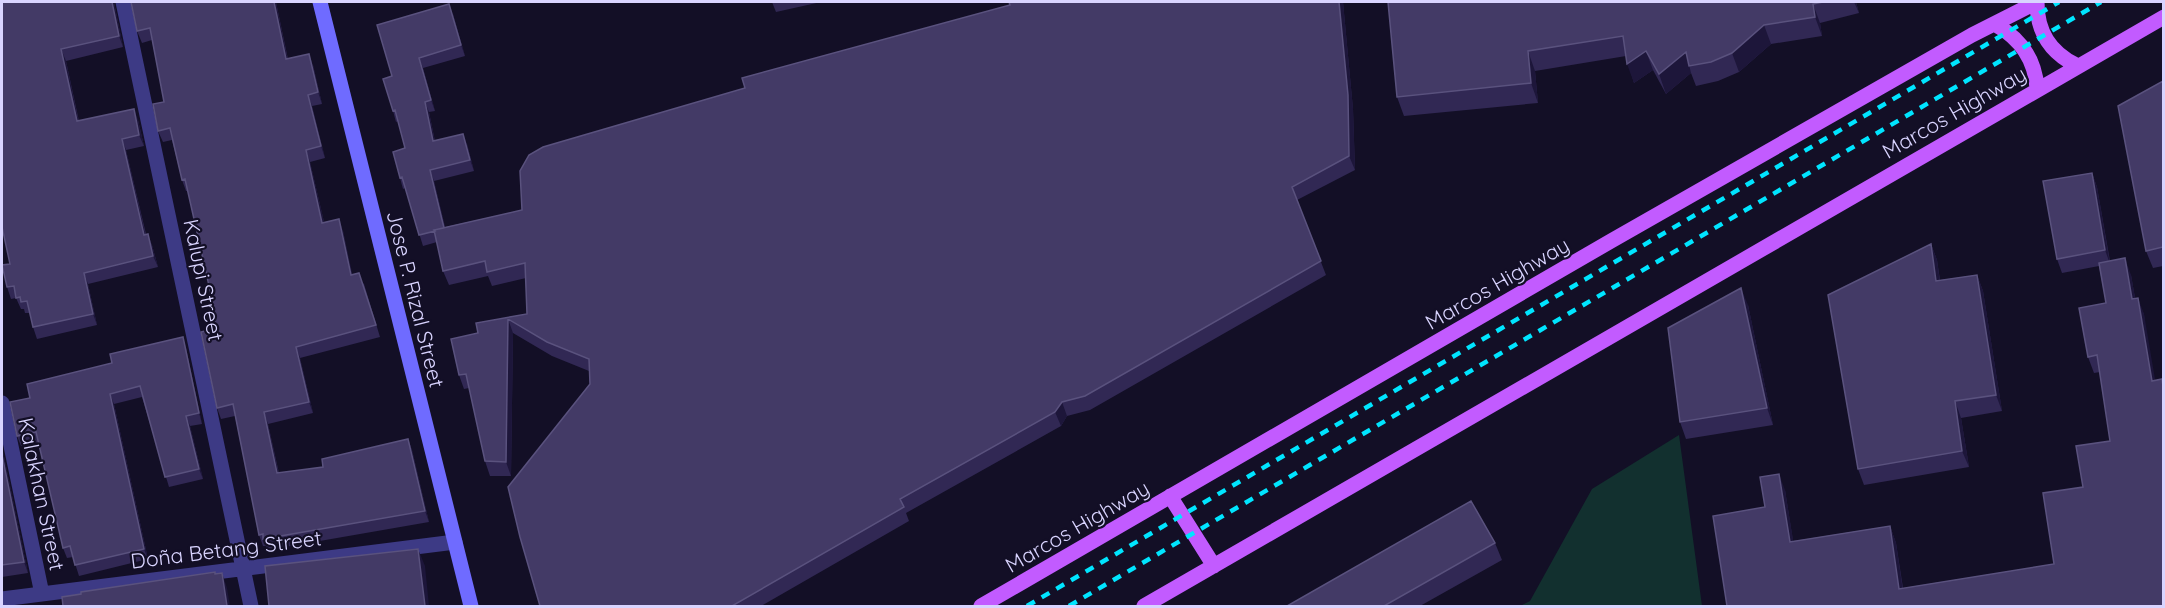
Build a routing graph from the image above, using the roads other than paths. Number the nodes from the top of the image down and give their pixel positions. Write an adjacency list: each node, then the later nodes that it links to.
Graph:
1 (123, 2): 12 (street, Kalupi Street)
2 (320, 2): 10 (street, Jose P. Rizal Street)
3 (2037, 2): 5 (main road, Marcos Highway); 6 (main road)
4 (2163, 17): 6 (main road, Marcos Highway)
5 (1996, 25): 7 (main road); 9 (main road, Marcos Highway)
6 (2076, 65): 7 (main road, Marcos Highway)
7 (2037, 88): 11 (main road, Marcos Highway)
8 (2, 403): 13 (street, Kalakhan Street)
9 (1170, 496): 11 (main road); 17 (main road, Marcos Highway)
10 (455, 542): 12 (street, Doña Betang Street); 16 (street, Jose P. Rizal Street)
11 (1214, 566): 18 (main road, Marcos Highway)
12 (242, 568): 13 (street, Doña Betang Street); 15 (street, Kalupi Street)
13 (42, 594): 14 (street, Doña Betang Street)
14 (2, 599)
15 (251, 606)
16 (471, 606)
17 (981, 606)
18 (1144, 606)

